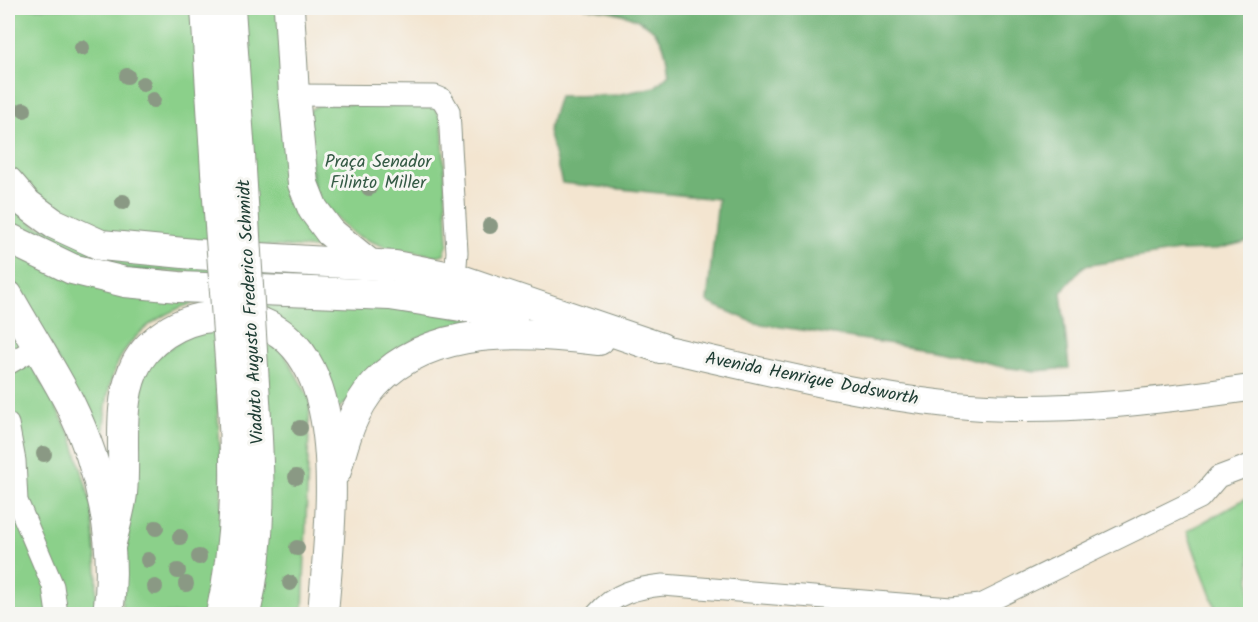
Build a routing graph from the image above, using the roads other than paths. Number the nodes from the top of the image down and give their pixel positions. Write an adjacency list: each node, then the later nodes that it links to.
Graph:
1 (206, 8): 5 (highway)
2 (230, 8): 5 (highway, Viaduto Augusto Frederico Schmidt)
3 (290, 8): 4 (highway)
4 (294, 95): 8 (highway); 9 (street)
5 (229, 171): 15 (highway, bridge)
6 (8, 182): 8 (highway)
7 (8, 238): 11 (highway)
8 (368, 263): 9 (highway)
9 (454, 278): 11 (highway)
10 (8, 296): 12 (highway)
11 (631, 338): 13 (highway)
12 (37, 347): 14 (street); 20 (highway)
13 (661, 348): 16 (main road, Avenida Henrique Dodsworth); 19 (highway)
14 (8, 364)
15 (243, 385): 24 (highway); 25 (highway, Viaduto Augusto Frederico Schmidt)
16 (1251, 388)
17 (8, 424): 22 (street)
18 (1251, 465): 21 (street)
19 (332, 485): 20 (highway); 26 (highway)
20 (110, 547): 23 (highway)
21 (977, 610): 27 (street)
22 (57, 615)
23 (108, 615)
24 (220, 615)
25 (244, 615)
26 (323, 615)
27 (597, 615)

